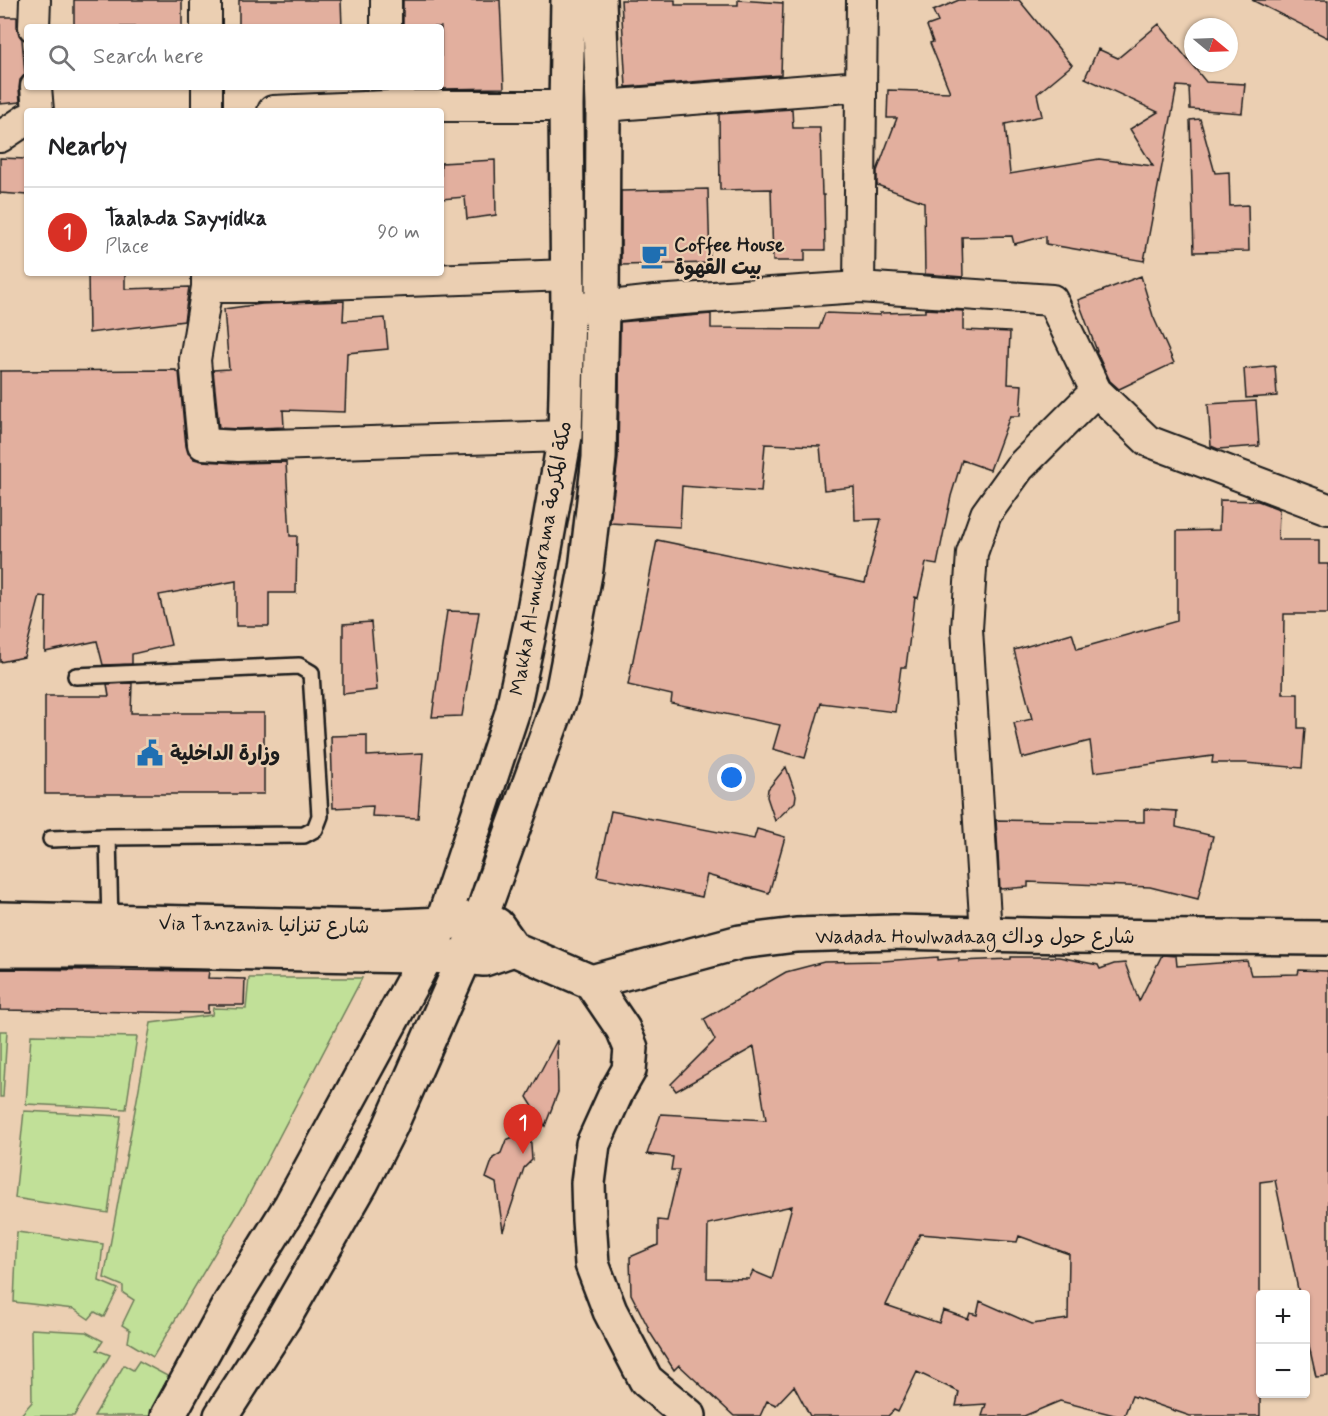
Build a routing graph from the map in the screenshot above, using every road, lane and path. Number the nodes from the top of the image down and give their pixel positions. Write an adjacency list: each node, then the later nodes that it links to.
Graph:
1 (35, 0): 7 (street)
2 (206, 0): 8 (street)
3 (386, 0): 9 (street)
4 (568, 0): 15 (main road, Makka Al-mukarama مكة المكرمة)
5 (599, 0): 14 (main road, Makka Al-mukarama مكة المكرمة)
6 (861, 0): 10 (street)
7 (34, 24)
8 (206, 24)
9 (386, 24)
10 (861, 86): 14 (street); 24 (street)
11 (36, 90): 16 (street)
12 (207, 90): 17 (street)
13 (387, 101): 15 (street); 18 (street)
14 (603, 105): 25 (main road, Makka Al-mukarama مكة المكرمة)
15 (566, 106): 21 (main road, Makka Al-mukarama مكة المكرمة)
16 (39, 108)
17 (207, 108)
18 (307, 108)
19 (24, 121): 20 (street)
20 (0, 137)
21 (568, 275): 22 (street); 26 (main road, Makka Al-mukarama مكة المكرمة)
22 (391, 277): 23 (street)
23 (207, 280): 28 (street)
24 (859, 287): 25 (street); 27 (street)
25 (602, 307): 26 (street); 33 (main road, Makka Al-mukarama مكة المكرمة)
26 (568, 309): 28 (main road, Makka Al-mukarama مكة المكرمة)
27 (1096, 391): 29 (street); 36 (street)
28 (565, 436): 35 (main road, Makka Al-mukarama مكة المكرمة)
29 (1328, 509)
30 (76, 676): 31 (lane)
31 (108, 837): 32 (lane); 37 (lane)
32 (51, 839)
33 (481, 917): 35 (main road, Via Tanzania شارع تنزانيا); 39 (main road); 42 (main road, Makka Al-mukarama مكة المكرمة)
34 (0, 919): 37 (main road, Via Tanzania شارع تنزانيا)
35 (442, 924): 37 (main road, Via Tanzania شارع تنزانيا); 41 (main road, Makka Al-mukarama مكة المكرمة)
36 (986, 934): 38 (main road, Wadada Howlwadaag شارع حول وداك); 43 (main road, Wadada Howlwadaag شارع حول وداك)
37 (110, 936): 40 (main road, Via Tanzania شارع تنزانيا); 41 (main road, Via Tanzania شارع تنزانيا)
38 (1328, 938)
39 (514, 949): 42 (main road, Via Tanzania شارع تنزانيا); 43 (main road)
40 (0, 950)
41 (426, 957): 42 (main road, Via Tanzania شارع تنزانيا); 44 (main road, Makka Al-mukarama مكة المكرمة)
42 (465, 957): 46 (main road, Makka Al-mukarama مكة المكرمة)
43 (591, 982): 47 (main road)
44 (173, 1408): 45 (main road)
45 (213, 1416)
46 (221, 1416)
47 (689, 1416)

